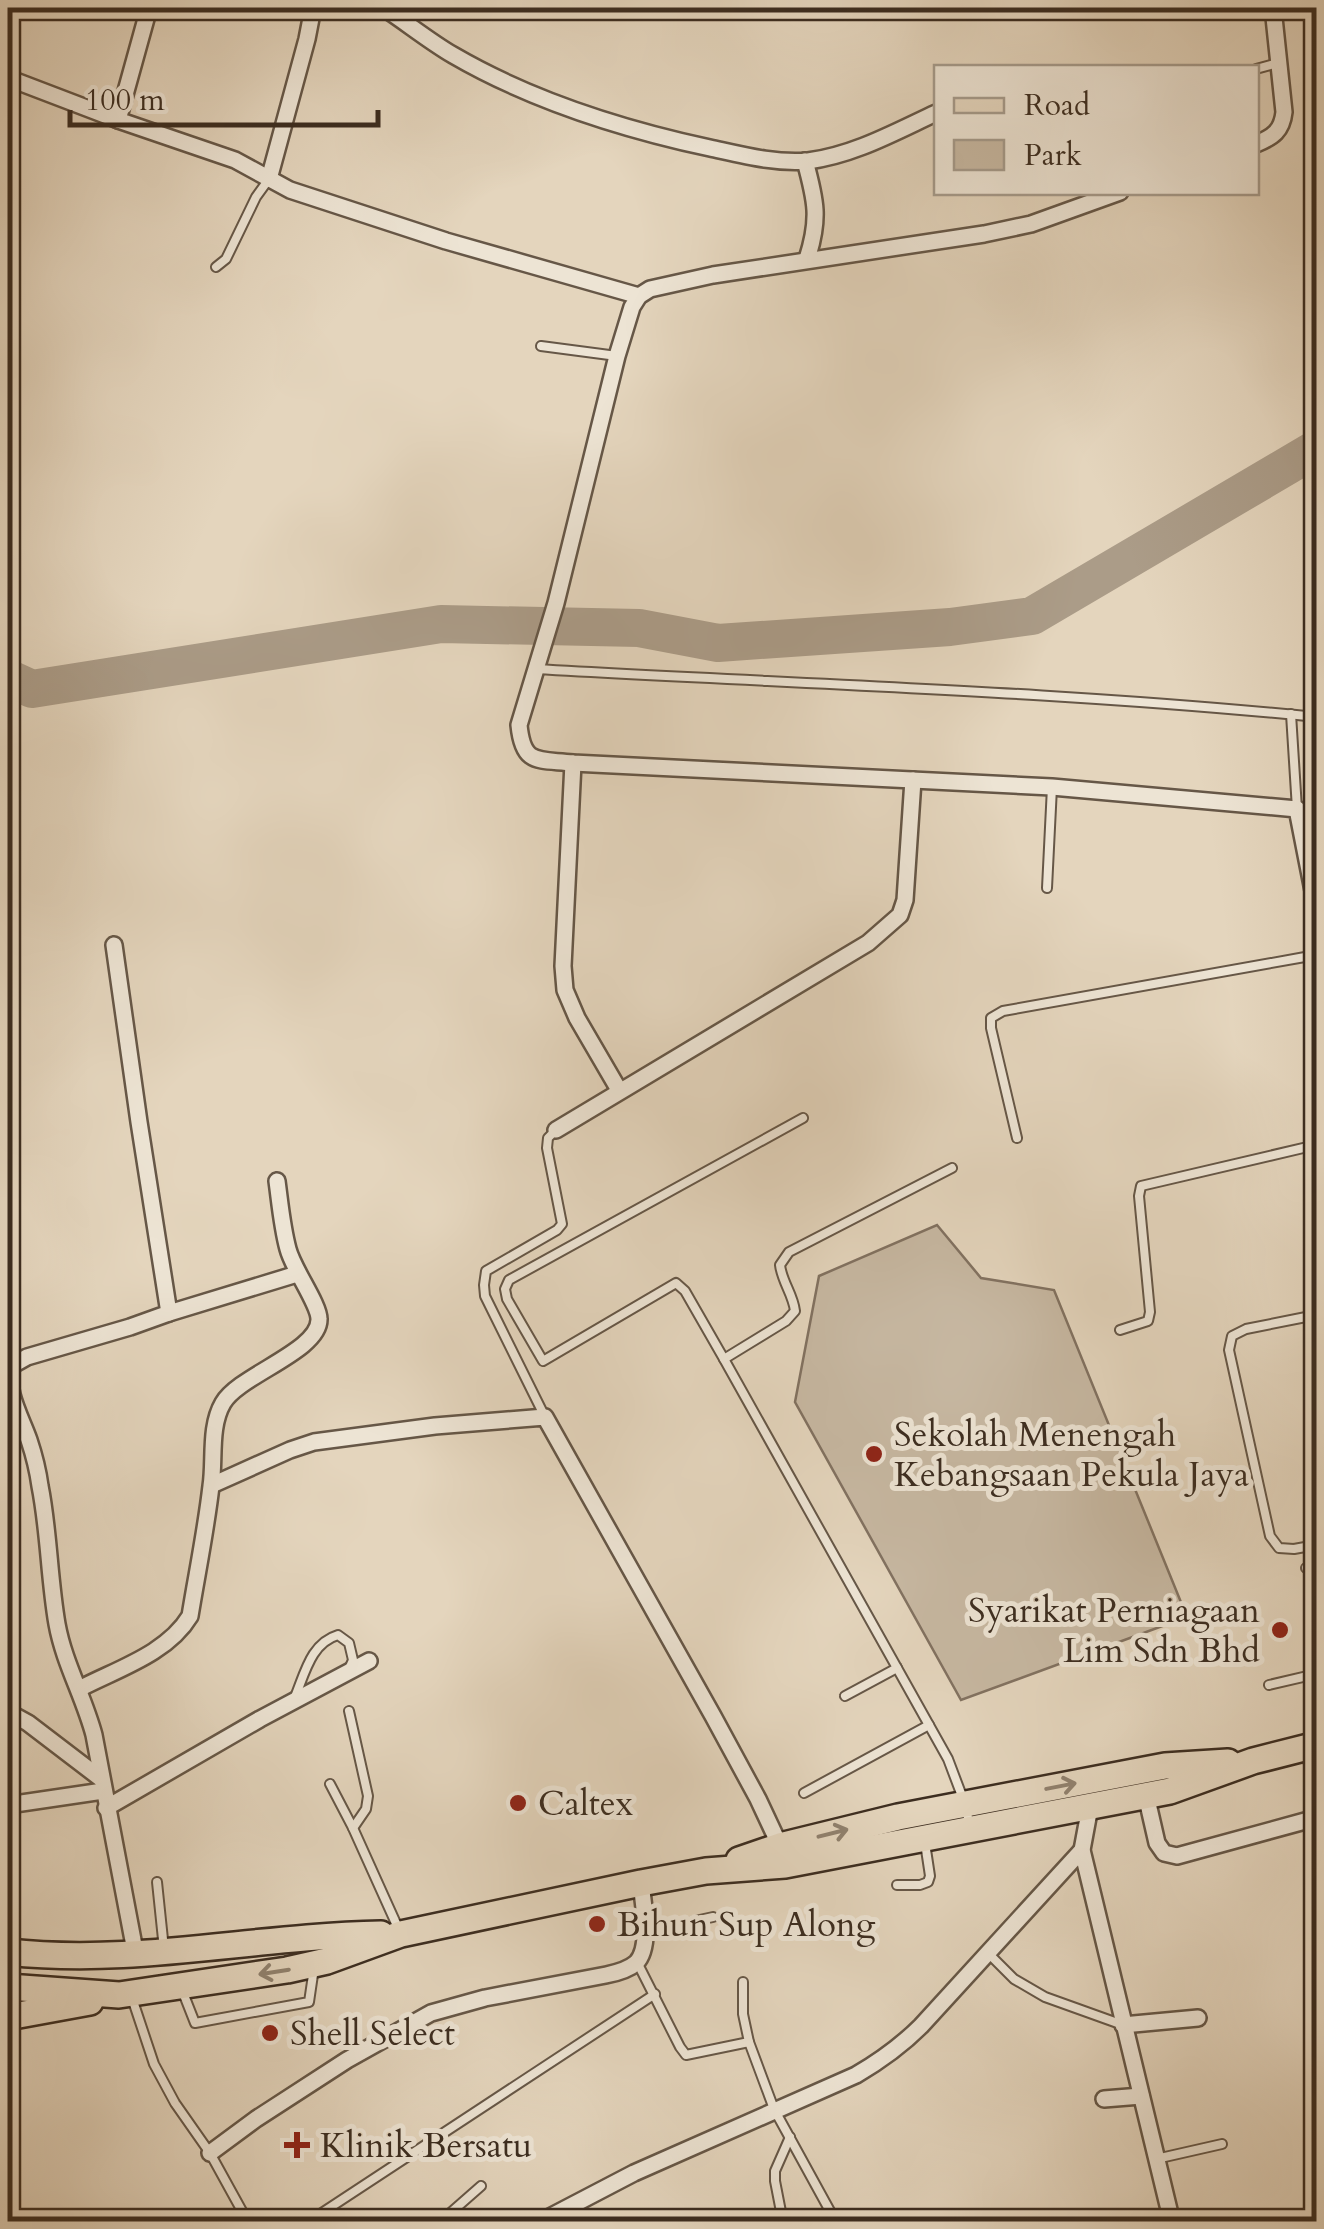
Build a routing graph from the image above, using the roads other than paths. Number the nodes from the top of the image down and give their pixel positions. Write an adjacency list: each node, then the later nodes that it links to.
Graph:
1 (148, 8): 9 (street)
2 (313, 8): 12 (street)
3 (1273, 8): 5 (street)
4 (388, 9): 11 (street)
5 (1278, 63): 6 (lane); 10 (street)
6 (1259, 68)
7 (8, 78): 9 (street)
8 (934, 115): 11 (street)
9 (118, 120): 12 (street)
10 (1259, 143)
11 (805, 161): 14 (street)
12 (269, 178): 15 (lane); 16 (street)
13 (1112, 195): 14 (street)
14 (807, 259): 16 (street)
15 (216, 267)
16 (640, 296): 18 (street)
17 (541, 346): 18 (lane)
18 (617, 356): 19 (street)
19 (536, 669): 20 (lane); 22 (street)
20 (1291, 714): 21 (lane); 25 (lane)
21 (1316, 717)
22 (573, 763): 23 (street); 30 (street)
23 (912, 780): 24 (street); 30 (street)
24 (1052, 786): 25 (street); 26 (lane)
25 (1298, 810): 27 (street)
26 (1047, 888)
27 (1316, 902)
28 (114, 945): 38 (street)
29 (1316, 955): 33 (lane)
30 (619, 1090): 32 (street)
31 (803, 1118): 41 (lane)
32 (556, 1130): 42 (lane)
33 (1017, 1138)
34 (1316, 1146): 40 (lane)
35 (952, 1168): 41 (lane)
36 (277, 1181): 37 (street)
37 (296, 1274): 38 (street); 43 (street)
38 (169, 1313): 52 (street)
39 (1316, 1314): 44 (lane)
40 (1120, 1330)
41 (724, 1359): 48 (lane)
42 (545, 1417): 43 (street); 73 (street)
43 (212, 1485): 52 (street)
44 (1316, 1545)
45 (1316, 1566): 46 (lane)
46 (1306, 1568)
47 (369, 1661): 49 (street)
48 (897, 1668): 53 (lane); 57 (lane)
49 (346, 1673): 54 (street); 54 (lane)
50 (1316, 1674): 51 (lane)
51 (1270, 1685)
52 (79, 1689): 62 (street)
53 (845, 1696)
54 (293, 1702): 68 (street)
55 (349, 1711): 70 (lane)
56 (8, 1712): 62 (street)
57 (929, 1726): 63 (lane); 65 (lane)
58 (1313, 1746): 59 (main road); 60 (street)
59 (1253, 1761): 64 (main road); 65 (main road, one-way to 59)
60 (1316, 1777)
61 (330, 1784): 70 (lane)
62 (102, 1785): 66 (street); 68 (street)
63 (804, 1793)
64 (1146, 1796): 67 (main road); 69 (street)
65 (965, 1804): 71 (lane); 73 (main road, one-way to 65)
66 (8, 1805)
67 (1090, 1807): 71 (main road); 74 (street)
68 (106, 1808): 85 (street)
69 (1316, 1818)
70 (353, 1828): 81 (lane)
71 (971, 1830): 72 (main road)
72 (924, 1839): 75 (main road); 78 (lane)
73 (780, 1846): 75 (main road)
74 (1082, 1850): 83 (street); 95 (street)
75 (706, 1871): 77 (main road)
76 (157, 1882): 84 (lane)
77 (641, 1883): 80 (street); 81 (main road)
78 (896, 1885)
79 (713, 1917): 80 (lane)
80 (645, 1932): 86 (street)
81 (401, 1934): 84 (main road); 87 (main road)
82 (8, 1952): 85 (main road)
83 (987, 1952): 95 (lane); 99 (street)
84 (164, 1953): 85 (main road)
85 (136, 1956)
86 (637, 1962): 92 (lane); 102 (street)
87 (315, 1964): 89 (main road, one-way to 89); 89 (lane)
88 (743, 1982): 96 (lane)
89 (181, 1986): 91 (main road)
90 (8, 1987): 91 (main road)
91 (125, 1994): 93 (main road); 102 (lane)
92 (655, 1994): 96 (lane); 106 (lane)
93 (8, 2017)
94 (1198, 2018): 95 (street)
95 (1124, 2025): 97 (street)
96 (749, 2042): 99 (lane)
97 (1140, 2096): 98 (street); 103 (street)
98 (1104, 2099)
99 (774, 2109): 100 (lane); 108 (street)
100 (790, 2137): 109 (lane); 110 (lane)
101 (1222, 2144): 103 (lane)
102 (210, 2153): 105 (lane)
103 (1156, 2159): 111 (street)
104 (481, 2186): 107 (lane)
105 (248, 2222)
106 (308, 2222)
107 (440, 2222)
108 (540, 2222)
109 (784, 2222)
110 (836, 2222)
111 (1172, 2222)

